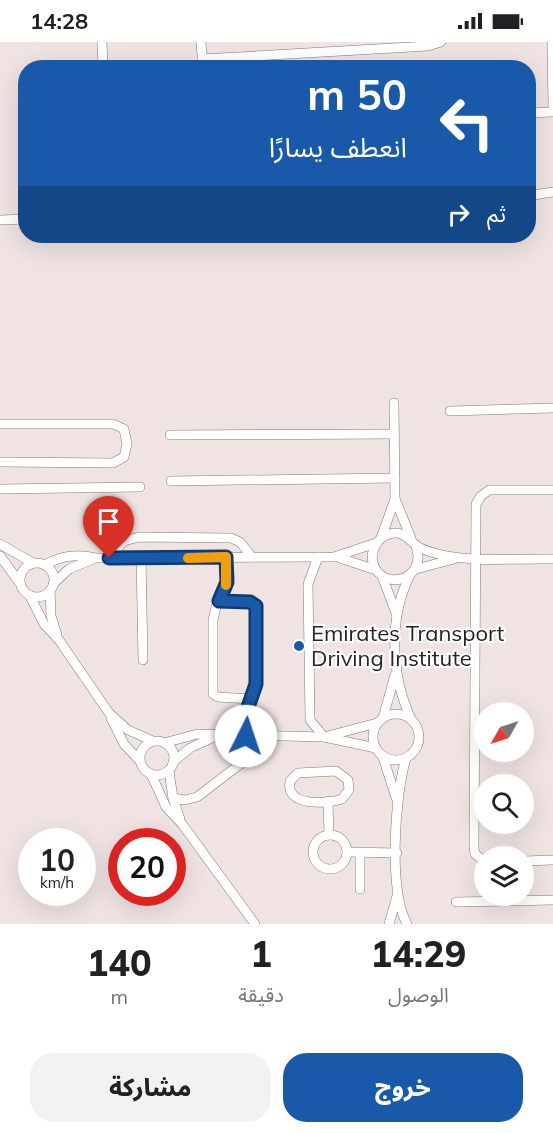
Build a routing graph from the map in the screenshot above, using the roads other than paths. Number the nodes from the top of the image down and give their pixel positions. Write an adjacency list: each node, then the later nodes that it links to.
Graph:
1 (102, 42): 5 (lane)
2 (201, 42): 6 (lane)
3 (441, 42): 7 (lane)
4 (552, 42): 8 (lane)
5 (103, 60)
6 (202, 60)
7 (242, 60)
8 (553, 110): 9 (lane)
9 (536, 112)
10 (553, 192): 11 (lane)
11 (536, 195)
12 (18, 219): 13 (lane)
13 (0, 220)
14 (394, 403): 18 (lane)
15 (553, 408): 16 (lane)
16 (450, 411)
17 (0, 424): 20 (lane)
18 (394, 434): 19 (lane); 21 (lane)
19 (170, 435)
20 (0, 462)
21 (395, 478): 22 (lane); 26 (lane)
22 (171, 481)
23 (140, 487): 24 (lane)
24 (0, 489)
25 (553, 490): 39 (lane)
26 (395, 499): 27 (lane); 28 (lane)
27 (379, 541): 28 (lane); 34 (lane); 43 (lane)
28 (414, 543): 35 (lane); 44 (lane)
29 (0, 544): 41 (lane)
30 (0, 556): 45 (lane)
31 (226, 557): 32 (lane); 38 (lane); 48 (lane)
32 (252, 557): 33 (lane); 37 (lane)
33 (318, 557): 34 (lane); 59 (lane)
34 (334, 557): 43 (lane)
35 (462, 557): 39 (lane); 44 (lane)
36 (96, 558): 37 (lane); 42 (lane); 46 (lane)
37 (109, 558): 38 (lane)
38 (141, 558): 51 (lane)
39 (475, 558): 40 (lane); 73 (lane)
40 (553, 559)
41 (33, 563): 42 (lane); 45 (lane)
42 (45, 565): 46 (lane)
43 (379, 572): 44 (lane); 49 (lane)
44 (413, 572): 49 (lane)
45 (19, 582): 47 (lane)
46 (52, 587): 47 (lane); 50 (lane)
47 (30, 596): 50 (lane)
48 (219, 601): 53 (lane); 53 (lane)
49 (397, 619): 52 (lane)
50 (59, 640): 54 (lane)
51 (143, 660)
52 (396, 673): 55 (lane); 56 (lane)
53 (251, 699): 58 (lane)
54 (110, 713): 60 (lane); 65 (lane)
55 (411, 719): 56 (lane); 64 (lane)
56 (380, 720): 59 (lane); 62 (lane)
57 (220, 736): 58 (lane); 61 (lane); 66 (lane)
58 (246, 736): 59 (lane); 68 (lane)
59 (324, 737): 62 (lane)
60 (153, 741): 61 (lane); 65 (lane)
61 (164, 743): 66 (lane)
62 (376, 748): 63 (lane)
63 (383, 757): 64 (lane); 70 (lane)
64 (406, 758): 70 (lane)
65 (140, 760): 67 (lane)
66 (171, 766): 67 (lane); 68 (lane)
67 (151, 774): 71 (lane)
68 (173, 798): 71 (lane)
69 (328, 801): 69 (lane); 72 (lane)
70 (398, 803): 76 (lane)
71 (182, 824): 83 (lane)
72 (329, 835): 74 (lane); 74 (lane)
73 (474, 846)
74 (347, 852): 75 (lane)
75 (360, 852): 76 (lane); 79 (lane)
76 (397, 853): 80 (lane)
77 (553, 860): 78 (lane)
78 (534, 861)
79 (360, 889)
80 (397, 896): 84 (lane); 85 (lane)
81 (553, 900): 82 (lane)
82 (456, 902)
83 (255, 924)
84 (389, 924)
85 (406, 924)

